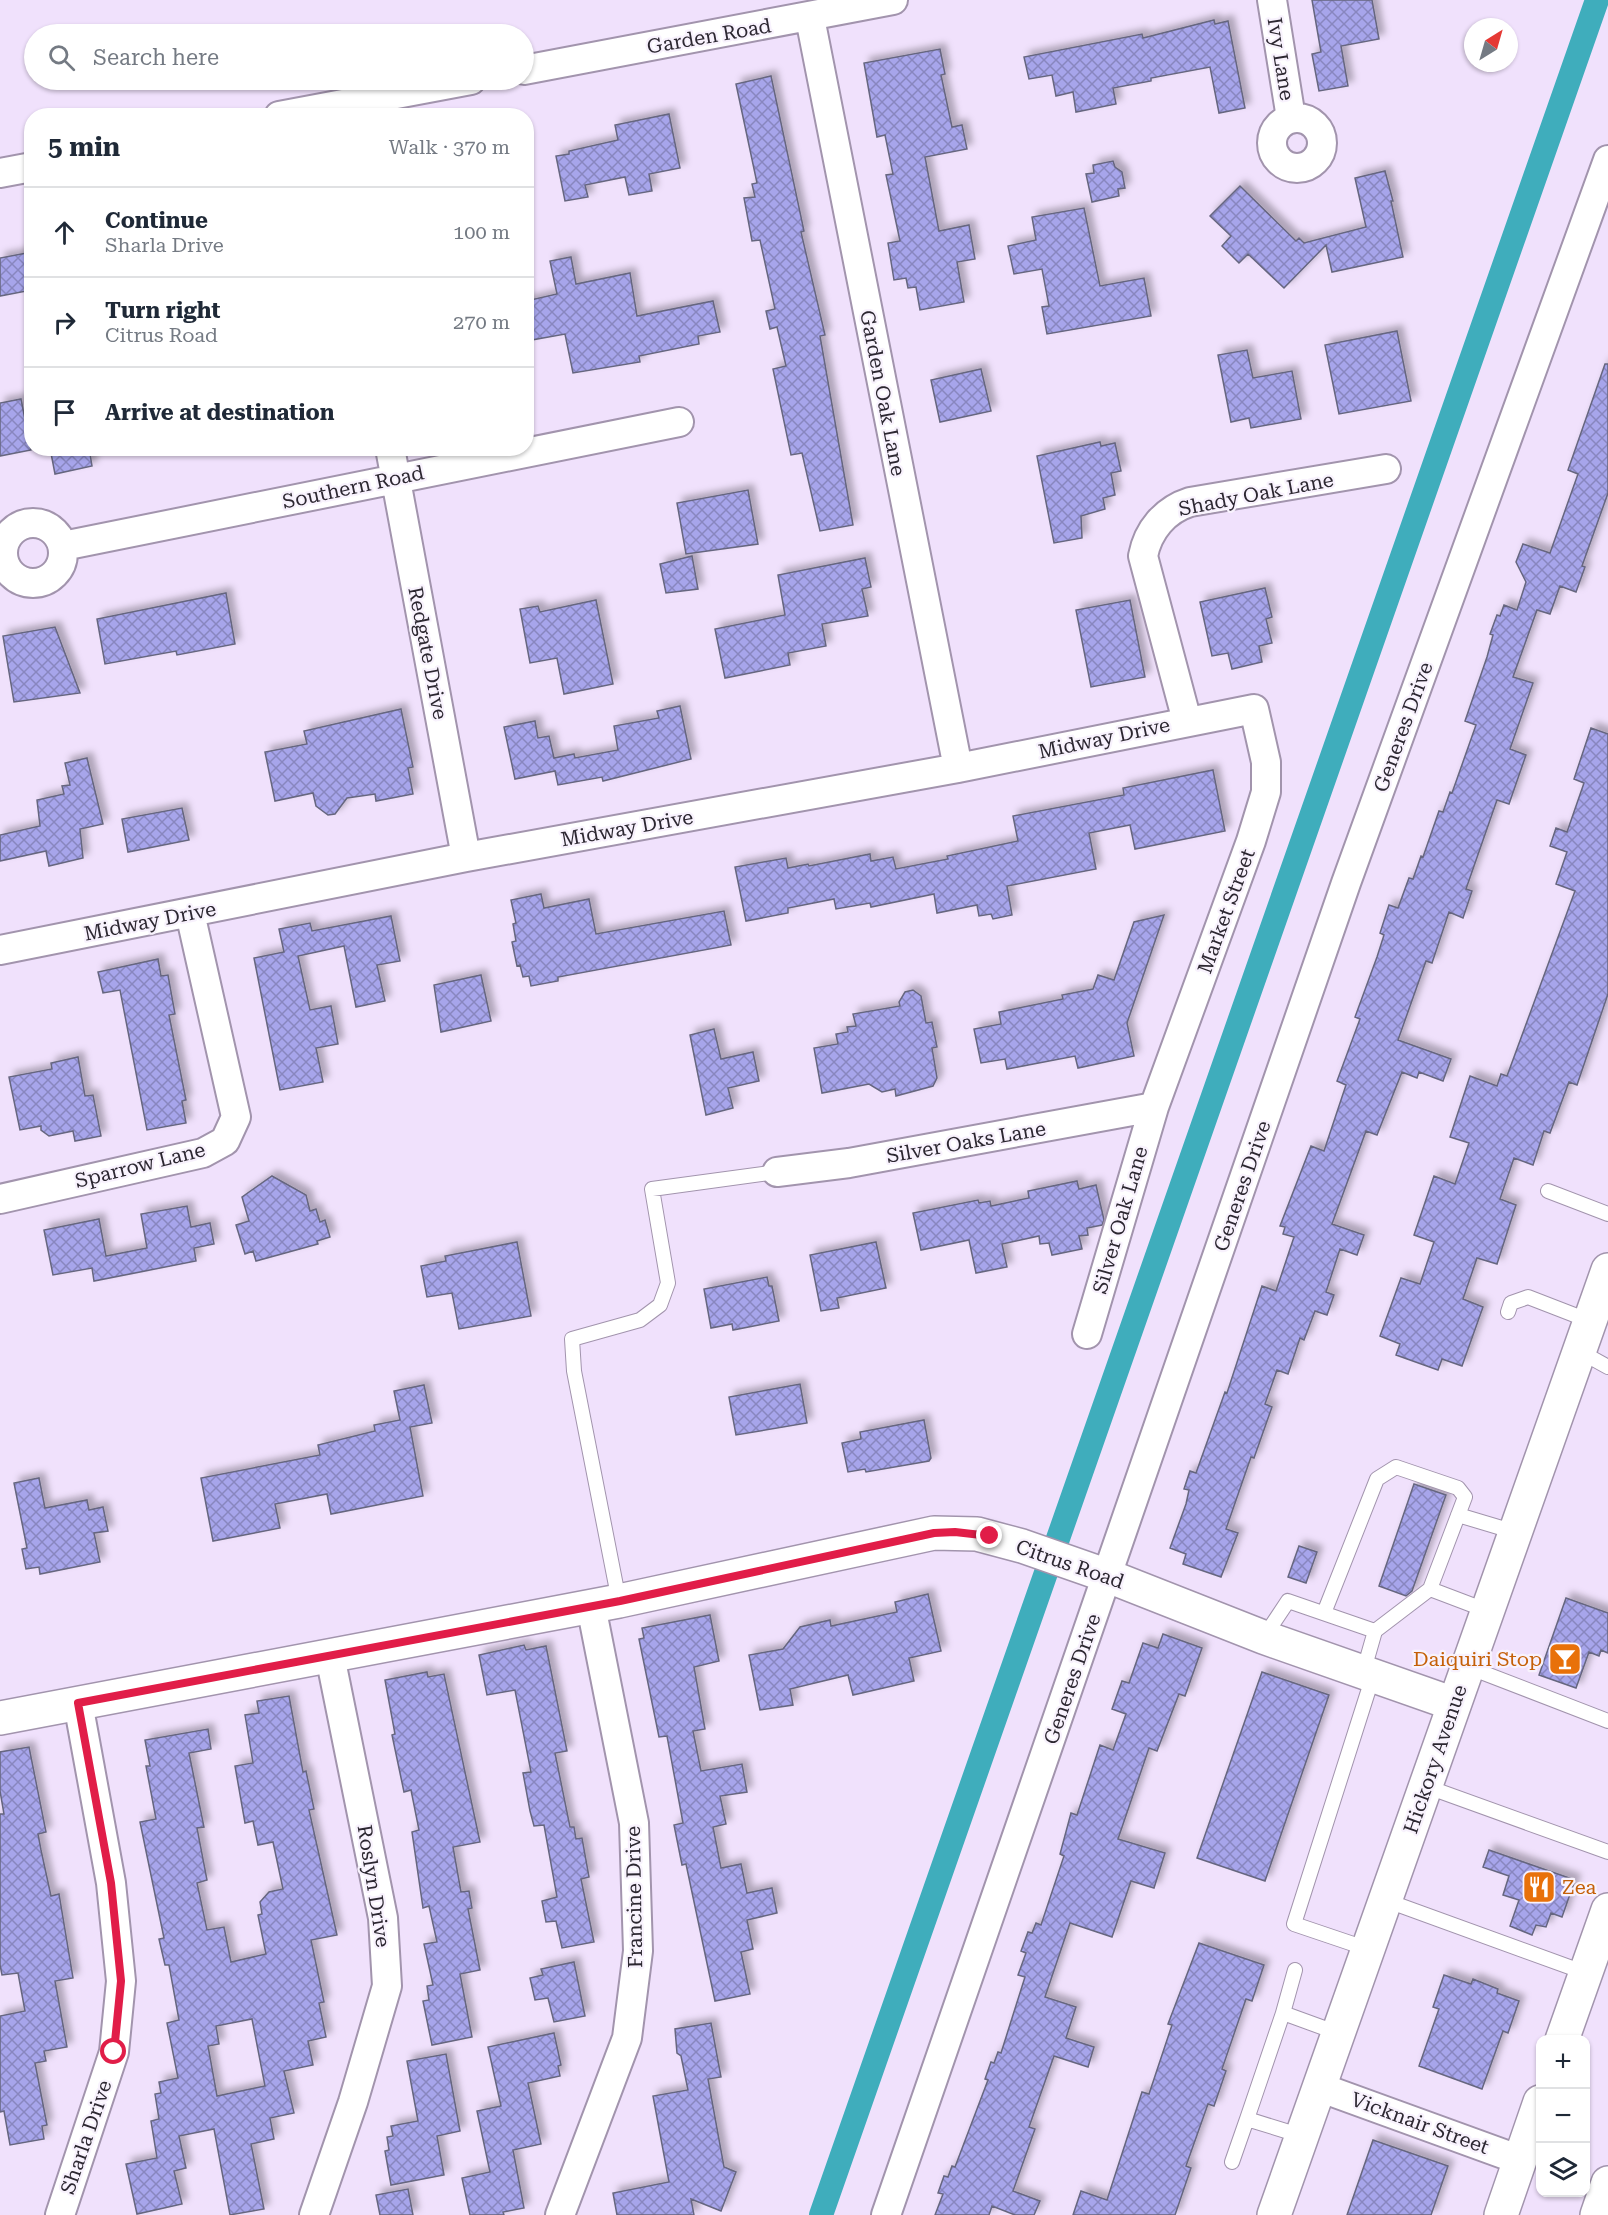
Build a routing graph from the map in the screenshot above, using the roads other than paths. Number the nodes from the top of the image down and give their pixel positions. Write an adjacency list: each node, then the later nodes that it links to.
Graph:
1 (893, 0): 3 (street, Garden Road)
2 (1272, 0): 7 (street, Ivy Lane)
3 (810, 18): 4 (street, Garden Road); 20 (street, Garden Oak Lane)
4 (534, 68)
5 (424, 90): 6 (street)
6 (339, 108)
7 (1291, 118)
8 (1608, 160): 37 (street, Generes Drive)
9 (24, 168): 10 (street)
10 (0, 173)
11 (679, 422): 12 (street, Southern Road)
12 (534, 451)
13 (391, 456): 16 (street, Redgate Drive)
14 (509, 456): 16 (street, Southern Road)
15 (1386, 469): 19 (street, Shady Oak Lane)
16 (394, 479): 17 (street, Southern Road); 21 (street, Redgate Drive)
17 (63, 546)
18 (1254, 709): 19 (street, Midway Drive); 24 (street, Market Street)
19 (1187, 721): 20 (street, Midway Drive)
20 (958, 768): 21 (street, Midway Drive)
21 (466, 857): 22 (street, Midway Drive)
22 (190, 913): 23 (street, Midway Drive); 27 (street, Sparrow Lane)
23 (0, 950)
24 (1154, 1107): 25 (street, Silver Oaks Lane); 32 (street, Silver Oak Lane)
25 (777, 1173): 39 (lane)
26 (1548, 1191): 28 (lane)
27 (0, 1198)
28 (1608, 1214)
29 (1608, 1270): 31 (street, Hickory Avenue)
30 (1508, 1312): 31 (lane)
31 (1598, 1312): 33 (street, Hickory Avenue)
32 (1087, 1334)
33 (1579, 1351): 34 (lane); 36 (street, Hickory Avenue)
34 (1608, 1367)
35 (1458, 1515): 36 (lane); 38 (lane); 41 (lane)
36 (1515, 1532): 40 (street, Hickory Avenue)
37 (1101, 1574): 39 (street, Citrus Road); 43 (street, Citrus Road); 71 (street, Generes Drive)
38 (1430, 1589): 40 (lane); 42 (lane)
39 (605, 1604): 44 (street, Citrus Road); 70 (street, Francine Drive)
40 (1488, 1611): 45 (street, Hickory Avenue)
41 (1324, 1613): 42 (lane); 43 (lane)
42 (1375, 1631): 46 (lane)
43 (1263, 1637): 46 (street, Citrus Road)
44 (330, 1656): 47 (street, Citrus Road); 69 (street, Roslyn Drive)
45 (1468, 1667): 48 (street, Hickory Avenue); 50 (lane)
46 (1368, 1674): 48 (street, Citrus Road); 55 (lane)
47 (78, 1703): 49 (street, Citrus Road); 68 (street, Sharla Drive)
48 (1454, 1704): 51 (street, Hickory Avenue)
49 (0, 1718)
50 (1608, 1721)
51 (1425, 1786): 52 (lane); 53 (street, Hickory Avenue)
52 (1608, 1852)
53 (1385, 1900): 55 (street, Hickory Avenue); 57 (lane)
54 (1608, 1910): 57 (street)
55 (1368, 1949): 59 (street, Hickory Avenue)
56 (1295, 1970): 58 (lane)
57 (1586, 1973): 60 (street)
58 (1283, 2013): 59 (lane); 63 (lane)
59 (1338, 2033): 61 (street, Hickory Avenue)
60 (1564, 2035)
61 (1319, 2087): 64 (street, Hickory Avenue); 65 (street, Vicknair Street)
62 (1536, 2114): 65 (street)
63 (1247, 2119): 64 (lane); 66 (lane)
64 (1302, 2136): 72 (street, Hickory Avenue)
65 (1520, 2160): 73 (street)
66 (1232, 2162)
67 (1608, 2183): 74 (street)
68 (60, 2215)
69 (314, 2215)
70 (560, 2215)
71 (886, 2215)
72 (1274, 2215)
73 (1501, 2215)
74 (1596, 2215)

